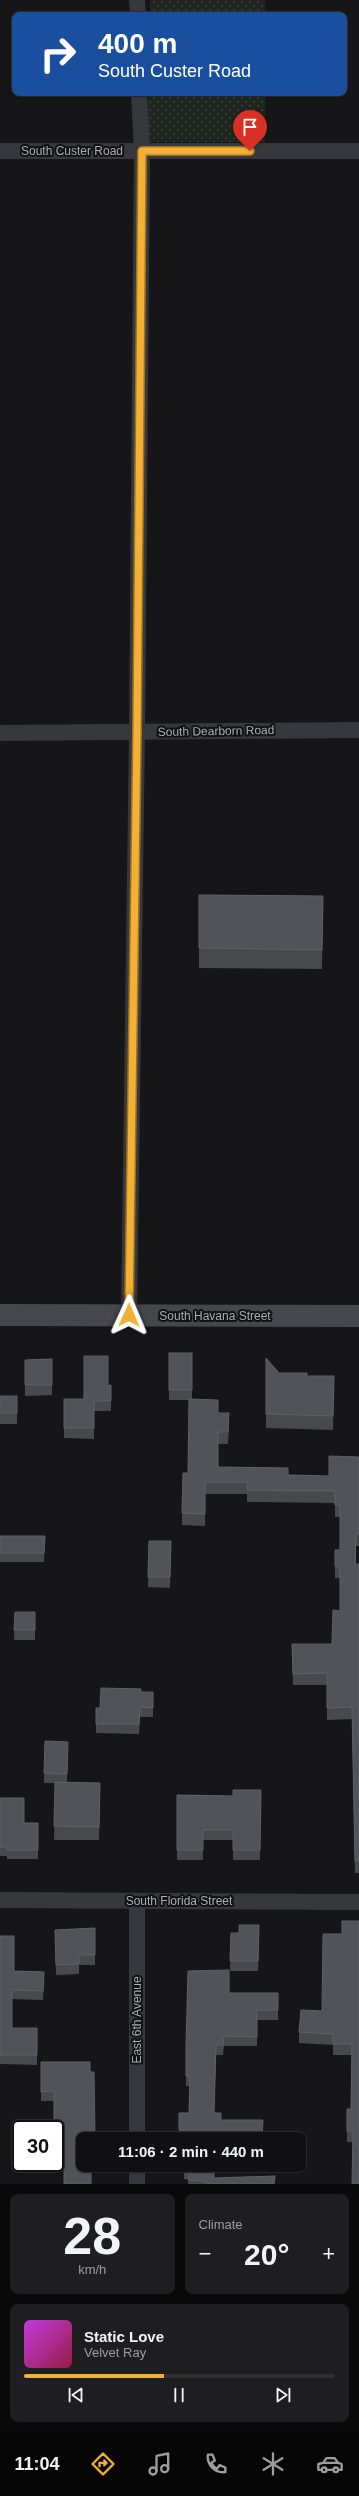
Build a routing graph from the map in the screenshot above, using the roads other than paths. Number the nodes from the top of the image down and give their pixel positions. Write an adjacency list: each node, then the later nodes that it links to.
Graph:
1 (138, 0): 2 (street)
2 (138, 12)
3 (139, 96): 5 (street)
4 (0, 151): 5 (street, South Custer Road)
5 (142, 151): 6 (street, South Custer Road); 8 (street)
6 (359, 151)
7 (359, 730): 8 (street, South Dearborn Road)
8 (137, 732): 9 (street, South Dearborn Road); 11 (street)
9 (0, 733)
10 (0, 1315): 11 (street, South Havana Street)
11 (129, 1315): 12 (street, South Havana Street)
12 (359, 1316)
13 (0, 1900): 14 (street, South Florida Street)
14 (137, 1901): 15 (street, South Florida Street); 16 (street, East 6th Avenue)
15 (359, 1902)
16 (137, 2132)
17 (137, 2172): 18 (street)
18 (137, 2184)

